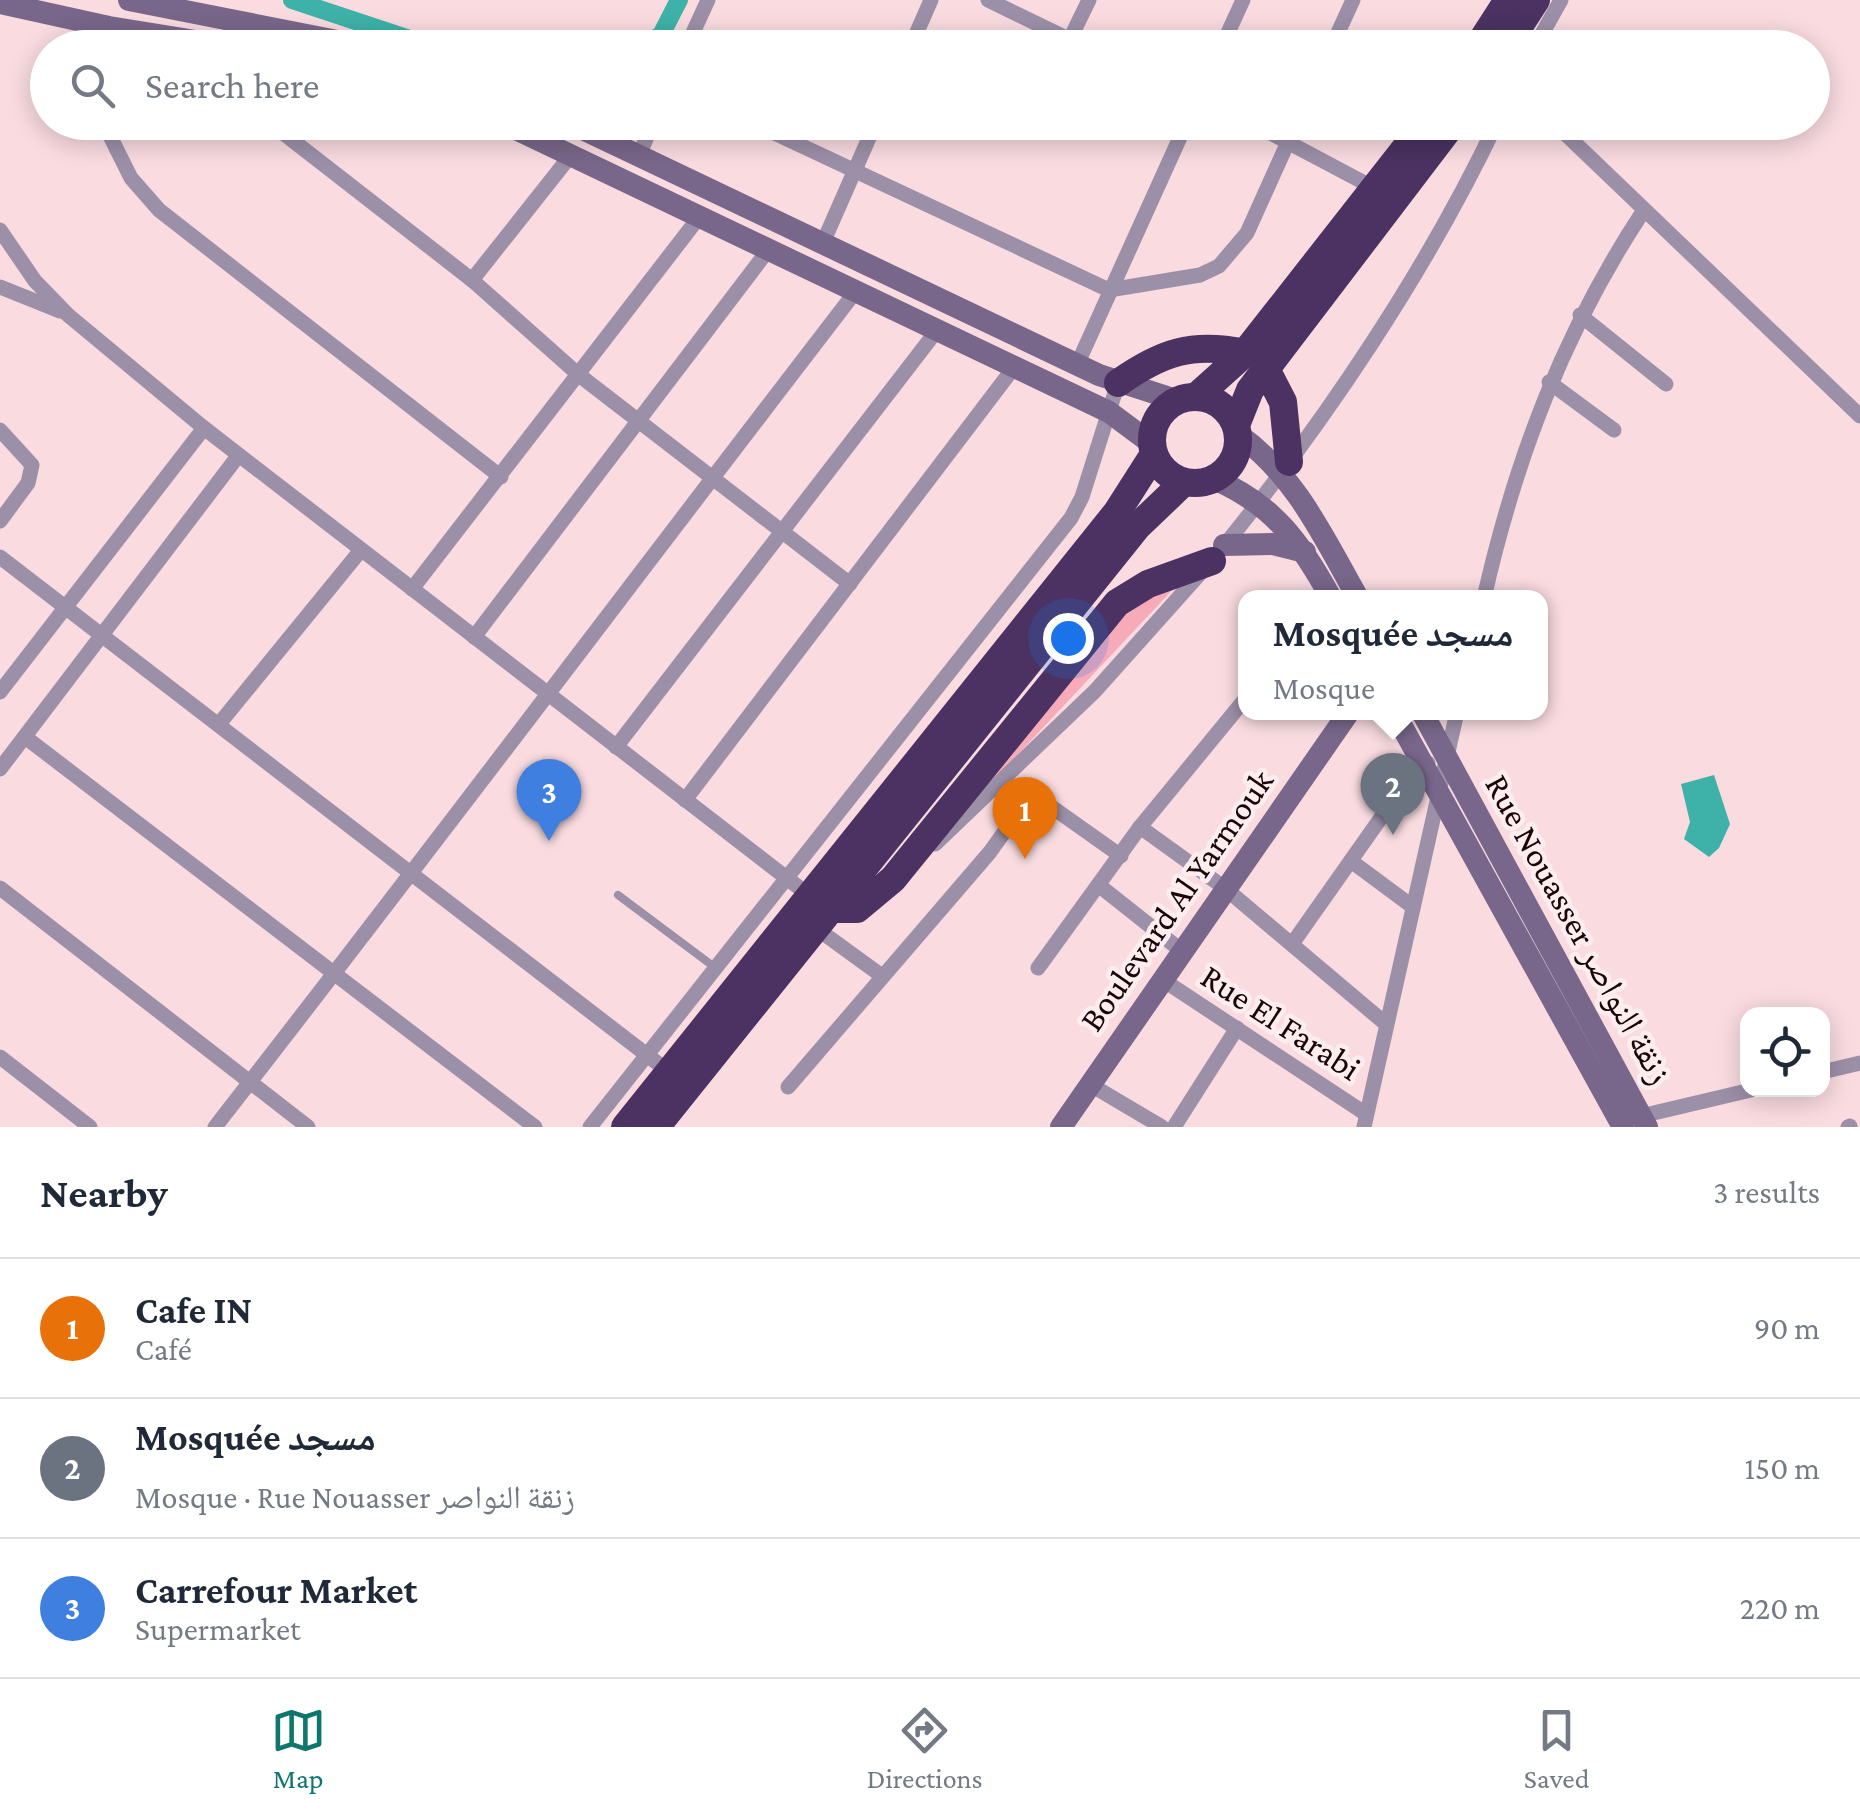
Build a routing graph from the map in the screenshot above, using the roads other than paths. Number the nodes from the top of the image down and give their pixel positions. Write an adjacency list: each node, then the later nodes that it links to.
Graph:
1 (129, 0): 13 (main road)
2 (708, 0): 17 (street)
3 (932, 0): 18 (street)
4 (988, 0): 19 (street)
5 (1089, 0): 20 (street)
6 (1244, 0): 21 (street)
7 (1333, 0): 12 (street)
8 (1536, 0): 24 (highway)
9 (1561, 0): 25 (street)
10 (0, 3): 14 (main road)
11 (1498, 3): 23 (highway)
12 (1351, 4): 22 (street)
13 (234, 20): 15 (street); 16 (main road)
14 (77, 30)
15 (233, 30)
16 (284, 30)
17 (694, 30)
18 (918, 30)
19 (1051, 30)
20 (1074, 30)
21 (1230, 30)
22 (1339, 30)
23 (1486, 30)
24 (1517, 30)
25 (1544, 30)
26 (111, 140): 73 (street)
27 (292, 140): 48 (street)
28 (539, 140): 39 (main road)
29 (603, 140): 40 (main road)
30 (646, 140): 40 (street)
31 (789, 140): 41 (street)
32 (868, 140): 41 (street)
33 (1179, 140): 51 (street)
34 (1289, 140): 42 (street); 51 (street)
35 (1413, 140): 42 (highway)
36 (1439, 140): 55 (highway)
37 (1487, 140): 72 (street)
38 (1571, 140): 43 (street)
39 (571, 155): 44 (main road); 48 (street)
40 (638, 158): 46 (main road)
41 (854, 171): 46 (street); 51 (street)
42 (1376, 189): 55 (highway)
43 (1644, 210): 53 (street); 64 (street)
44 (700, 216): 47 (main road); 58 (street)
45 (0, 230): 52 (street)
46 (822, 245): 56 (main road)
47 (769, 249): 50 (main road); 65 (street)
48 (472, 280): 58 (street)
49 (0, 287): 52 (street)
50 (856, 290): 54 (main road); 74 (street)
51 (1110, 290): 56 (street)
52 (68, 315): 66 (street)
53 (1580, 315): 59 (street); 61 (street)
54 (938, 329): 57 (main road); 79 (street)
55 (1256, 361): 60 (highway); 62 (highway); 68 (highway); 72 (highway)
56 (1076, 365): 60 (main road)
57 (1015, 366): 63 (main road); 84 (street)
58 (579, 375): 65 (street); 73 (street)
59 (1549, 382): 69 (street); 88 (street)
60 (1118, 383): 62 (main road); 63 (street)
61 (1666, 384)
62 (1186, 398): 68 (highway); 70 (highway)
63 (1109, 412): 70 (main road); 118 (street)
64 (1860, 416)
65 (639, 421): 74 (street); 91 (street)
66 (204, 428): 71 (street); 89 (street)
67 (0, 430): 78 (street)
68 (1238, 430): 72 (main road); 75 (highway)
69 (1614, 430)
70 (1153, 449): 76 (highway); 118 (highway)
71 (238, 456): 80 (street); 90 (street)
72 (1286, 467): 77 (street); 87 (main road)
73 (501, 476): 85 (street)
74 (712, 478): 79 (street); 93 (street)
75 (1214, 478): 76 (highway); 77 (main road)
76 (1184, 482): 118 (highway)
77 (1260, 502): 81 (main road); 82 (street)
78 (0, 521)
79 (782, 532): 84 (street); 101 (street)
80 (361, 550): 85 (street); 99 (street)
81 (1305, 552): 82 (main road); 86 (main road)
82 (1218, 553): 105 (street); 113 (highway)
83 (0, 557): 89 (street)
84 (850, 584): 108 (street)
85 (412, 590): 91 (street)
86 (1326, 590)
87 (1354, 590)
88 (1486, 590)
89 (65, 606): 90 (street); 92 (street)
90 (101, 633): 99 (street); 100 (street)
91 (474, 637): 93 (street)
92 (0, 692)
93 (546, 693): 101 (street); 112 (street)
94 (1238, 708): 109 (street)
95 (1342, 720): 116 (main road, Boulevard Al Yarmouk)
96 (1398, 720): 103 (main road)
97 (1426, 720): 102 (main road, Rue Nouasser زنقة النواصر)
98 (1455, 720): 102 (street)
99 (219, 724): 112 (street)
100 (25, 737): 104 (street); 124 (street)
101 (616, 747): 108 (street)
102 (1446, 759): 103 (street); 107 (street); 138 (main road, Rue Nouasser زنقة النواصر)
103 (1423, 765): 107 (main road); 111 (street)
104 (0, 769)
105 (1004, 783): 106 (street); 113 (street)
106 (1032, 793): 110 (street); 125 (street)
107 (1440, 796): 119 (street); 138 (main road)
108 (685, 800): 118 (street)
109 (1140, 827): 110 (street); 116 (street)
110 (1121, 856): 114 (street)
111 (1351, 861): 119 (street); 120 (street)
112 (416, 873): 124 (street); 131 (street)
113 (893, 878): 118 (highway)
114 (1100, 887): 121 (street); 122 (street)
115 (0, 888): 133 (street)
116 (1226, 889): 120 (street); 121 (main road, Boulevard Al Yarmouk)
117 (618, 895): 123 (lane)
118 (811, 903): 123 (street); 125 (street); 131 (highway); 145 (highway)
119 (1413, 907): 127 (street)
120 (1292, 944): 127 (street)
121 (1183, 952): 126 (main road, Boulevard Al Yarmouk)
122 (1038, 968)
123 (717, 969): 131 (street)
124 (335, 974): 133 (street); 142 (street)
125 (882, 976): 135 (street)
126 (1163, 980): 128 (street, Rue El Farabi); 134 (main road, Boulevard Al Yarmouk)
127 (1386, 1024): 137 (street)
128 (1237, 1028): 137 (street, Rue El Farabi); 148 (street)
129 (0, 1058): 139 (street)
130 (1860, 1063): 132 (street)
131 (658, 1064): 143 (street); 144 (highway)
132 (1830, 1070)
133 (250, 1082): 140 (street); 141 (street)
134 (1091, 1084): 146 (main road, Boulevard Al Yarmouk); 147 (street)
135 (788, 1087)
136 (1740, 1093): 138 (street)
137 (1365, 1121)
138 (1637, 1124)
139 (90, 1127)
140 (215, 1127)
141 (308, 1127)
142 (535, 1127)
143 (590, 1127)
144 (625, 1127)
145 (656, 1127)
146 (1061, 1127)
147 (1162, 1127)
148 (1174, 1127)

